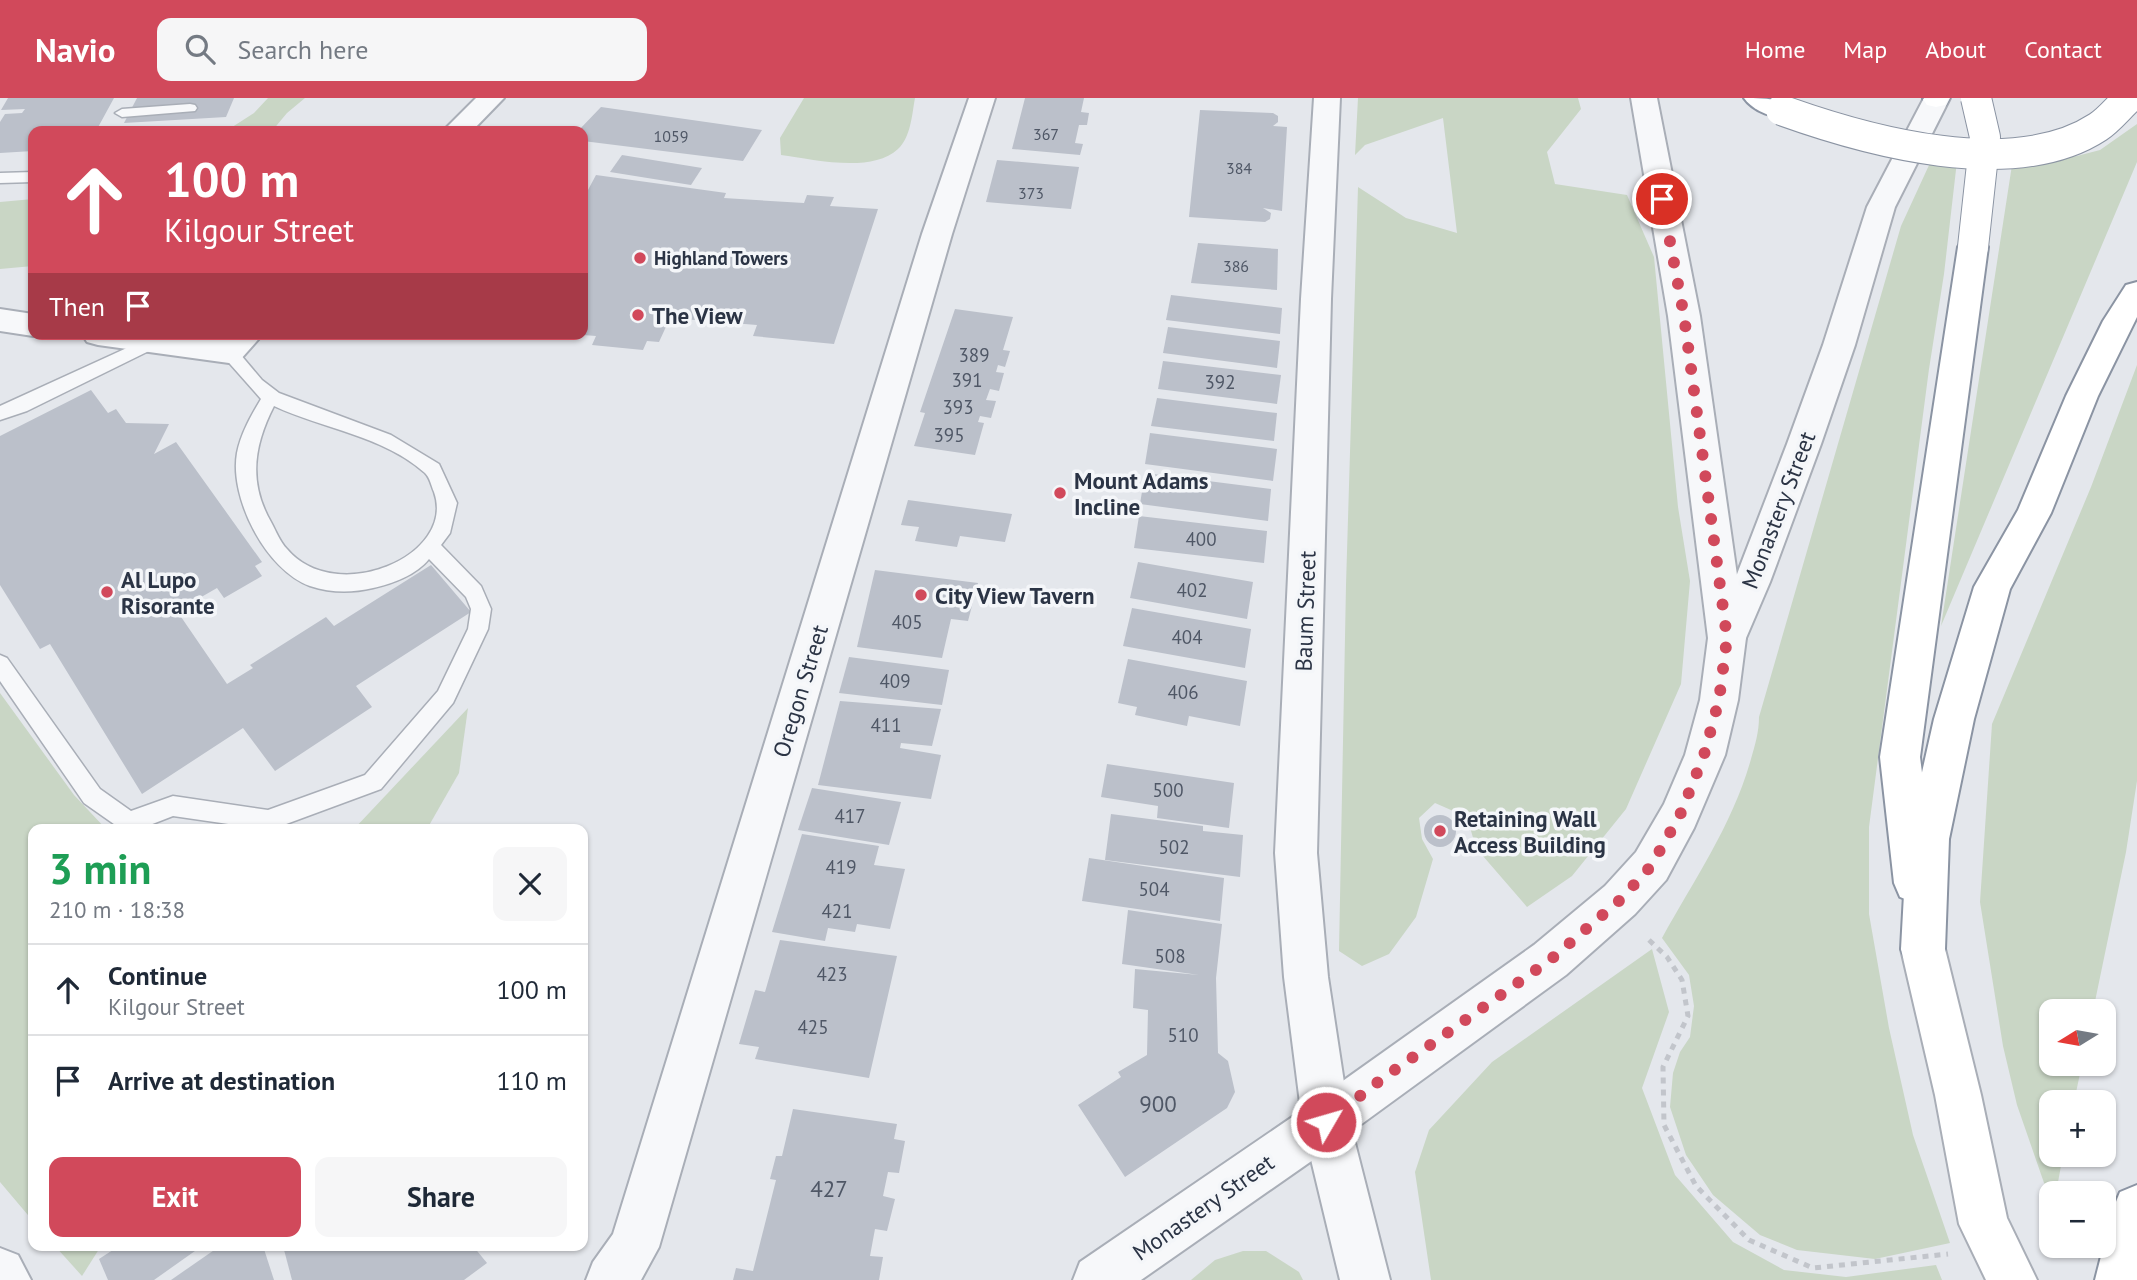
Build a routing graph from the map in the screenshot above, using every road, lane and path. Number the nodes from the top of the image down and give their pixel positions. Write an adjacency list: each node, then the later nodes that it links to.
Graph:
1 (130, 98): 11 (lane)
2 (491, 98): 13 (street)
3 (982, 98): 36 (street, Oregon Street)
4 (1327, 98): 31 (street, Baum Street)
5 (1644, 98): 27 (street)
6 (1936, 98): 27 (street, Monastery Street)
7 (1976, 98): 30 (main road, bridge)
8 (2129, 98): 9 (main road, bridge)
9 (1769, 104)
10 (190, 108): 11 (lane)
11 (122, 113): 12 (lane)
12 (115, 126)
13 (462, 126)
14 (28, 177): 15 (lane)
15 (0, 178)
16 (2137, 292): 30 (main road)
17 (28, 300): 18 (street)
18 (0, 303)
19 (0, 320): 20 (street)
20 (28, 324)
21 (139, 340): 22 (street)
22 (153, 342): 23 (street); 25 (lane)
23 (238, 343): 24 (lane)
24 (271, 398): 26 (lane); 26 (lane)
25 (0, 413)
26 (430, 547): 28 (lane)
27 (1727, 638): 31 (street, Monastery Street)
28 (0, 664)
29 (1648, 940): 33 (path)
30 (1923, 949): 33 (main road)
31 (1326, 1122): 37 (street, Monastery Street); 38 (street, Baum Street)
32 (2137, 1209): 40 (main road)
33 (1968, 1239): 39 (main road)
34 (0, 1273): 35 (street)
35 (6, 1280)
36 (611, 1280)
37 (1097, 1280)
38 (1365, 1280)
39 (2012, 1280)
40 (2120, 1280)

